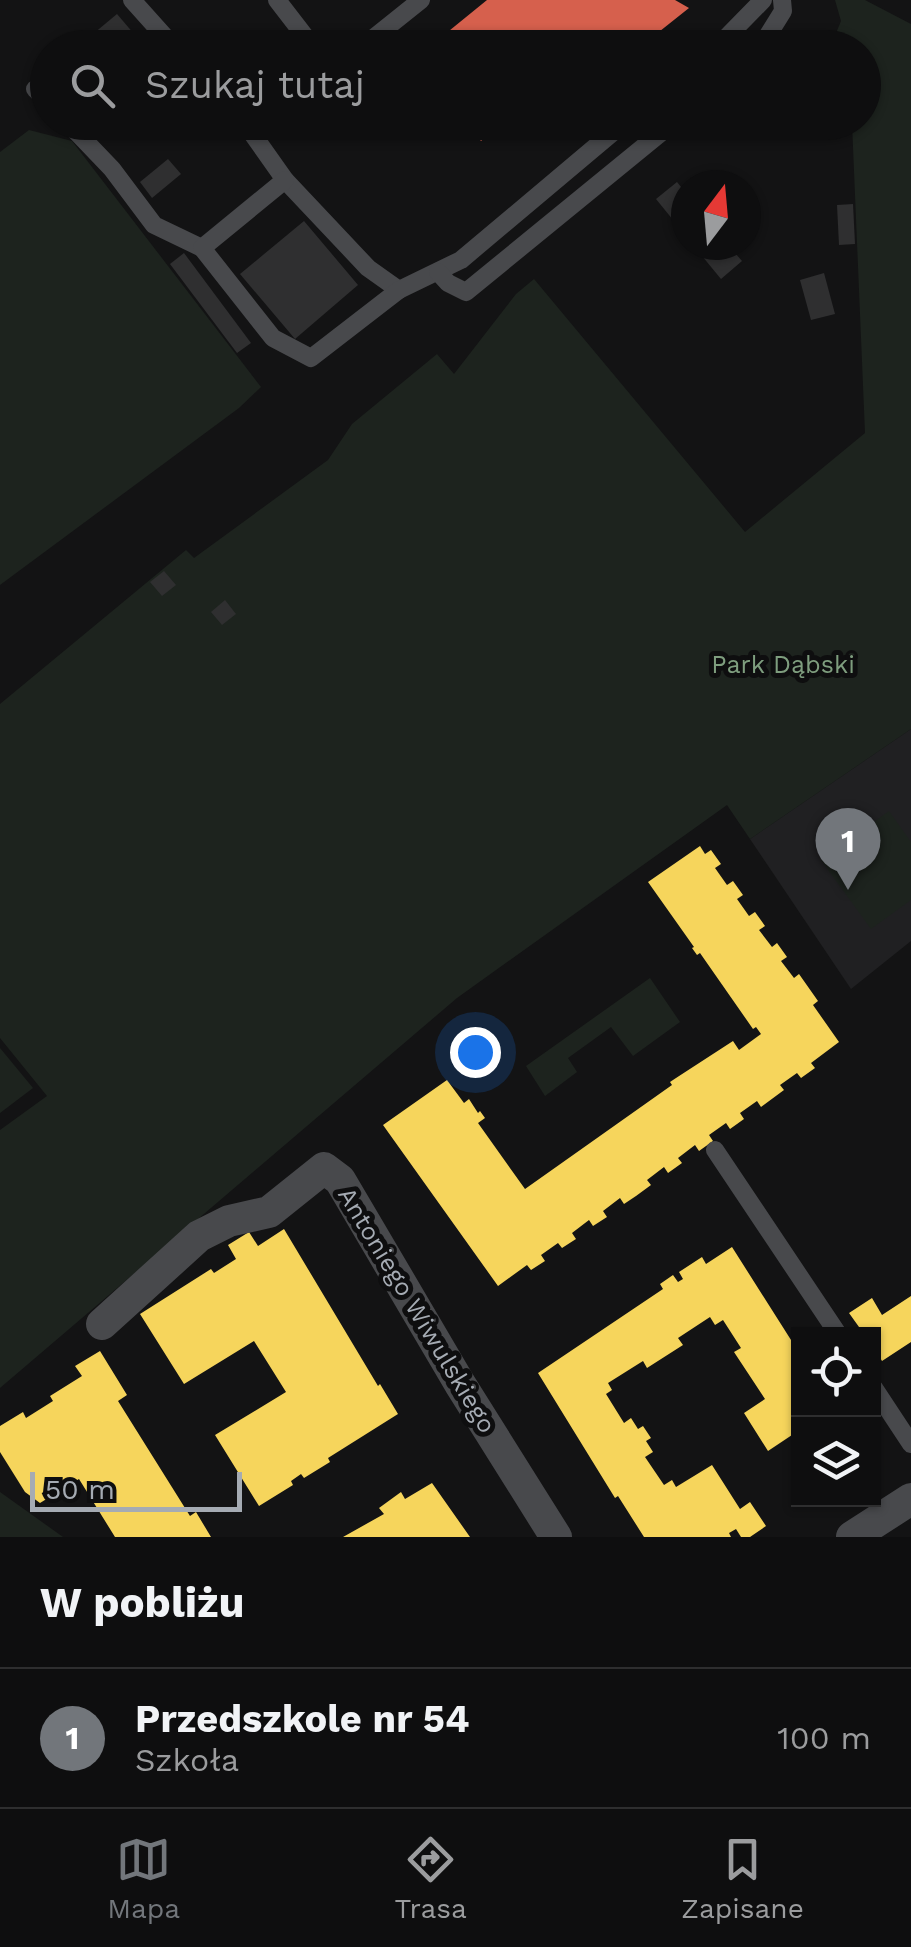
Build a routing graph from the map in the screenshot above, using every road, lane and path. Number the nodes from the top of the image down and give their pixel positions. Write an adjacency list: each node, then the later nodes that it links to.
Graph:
1 (132, 0): 6 (lane)
2 (277, 0): 7 (lane)
3 (421, 0): 8 (lane)
4 (762, 0): 9 (lane)
5 (782, 0): 10 (lane)
6 (159, 30)
7 (300, 30)
8 (384, 30)
9 (733, 30)
10 (771, 30)
11 (84, 140): 16 (lane)
12 (257, 140): 15 (lane)
13 (604, 140): 17 (lane)
14 (652, 140): 17 (lane)
15 (285, 180): 16 (lane); 18 (lane)
16 (202, 248): 18 (lane)
17 (438, 272): 18 (lane)
18 (399, 290)
19 (714, 1150): 21 (lane)
20 (102, 1324): 25 (street, Antoniego Wiwulskiego)
21 (833, 1327)
22 (881, 1399): 23 (lane)
23 (911, 1444)
24 (911, 1499): 26 (street)
25 (556, 1537)
26 (852, 1537)

